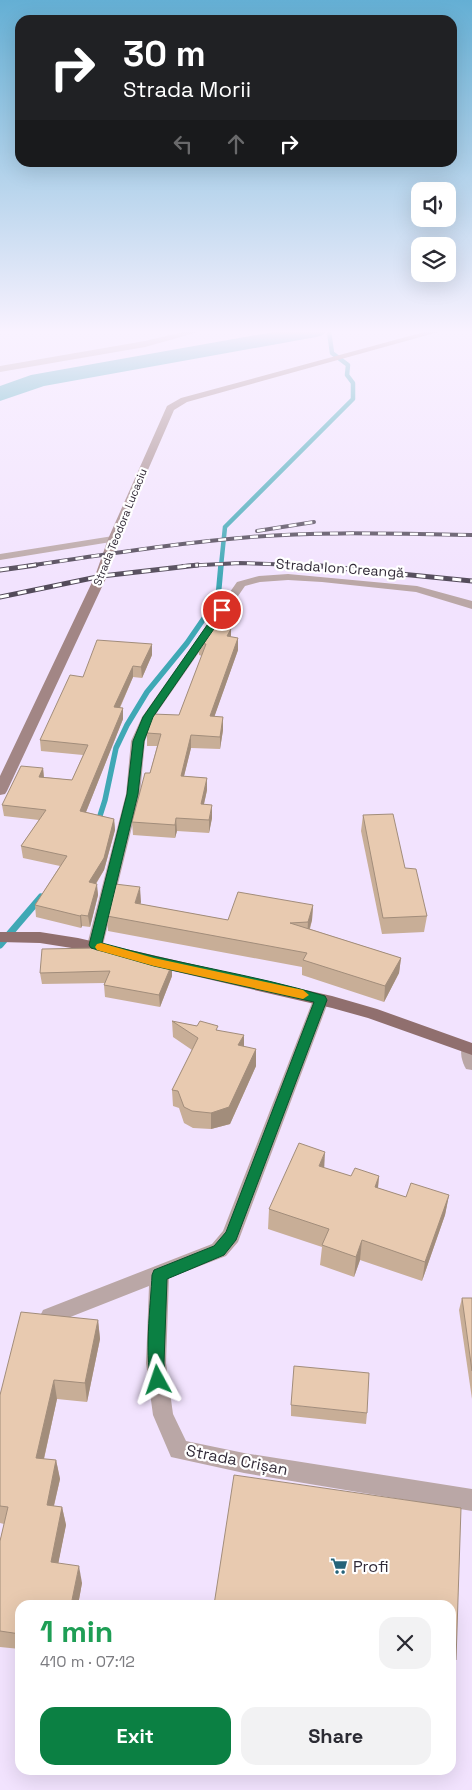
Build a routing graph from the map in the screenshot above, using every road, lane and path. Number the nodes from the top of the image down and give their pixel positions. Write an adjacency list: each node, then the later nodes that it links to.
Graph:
1 (167, 415): 2 (main road, Strada Teodora Lucaciu)
2 (113, 539): 3 (street); 5 (main road, Strada Teodora Lucaciu)
3 (0, 557)
4 (472, 606): 7 (street, Strada Ion Creangă)
5 (0, 790)
6 (0, 937): 7 (main road)
7 (95, 945): 8 (main road)
8 (321, 1000): 9 (main road); 10 (street)
9 (471, 1054)
10 (159, 1275): 11 (street); 12 (street, Strada Crișan)
11 (50, 1316)
12 (472, 1500)

